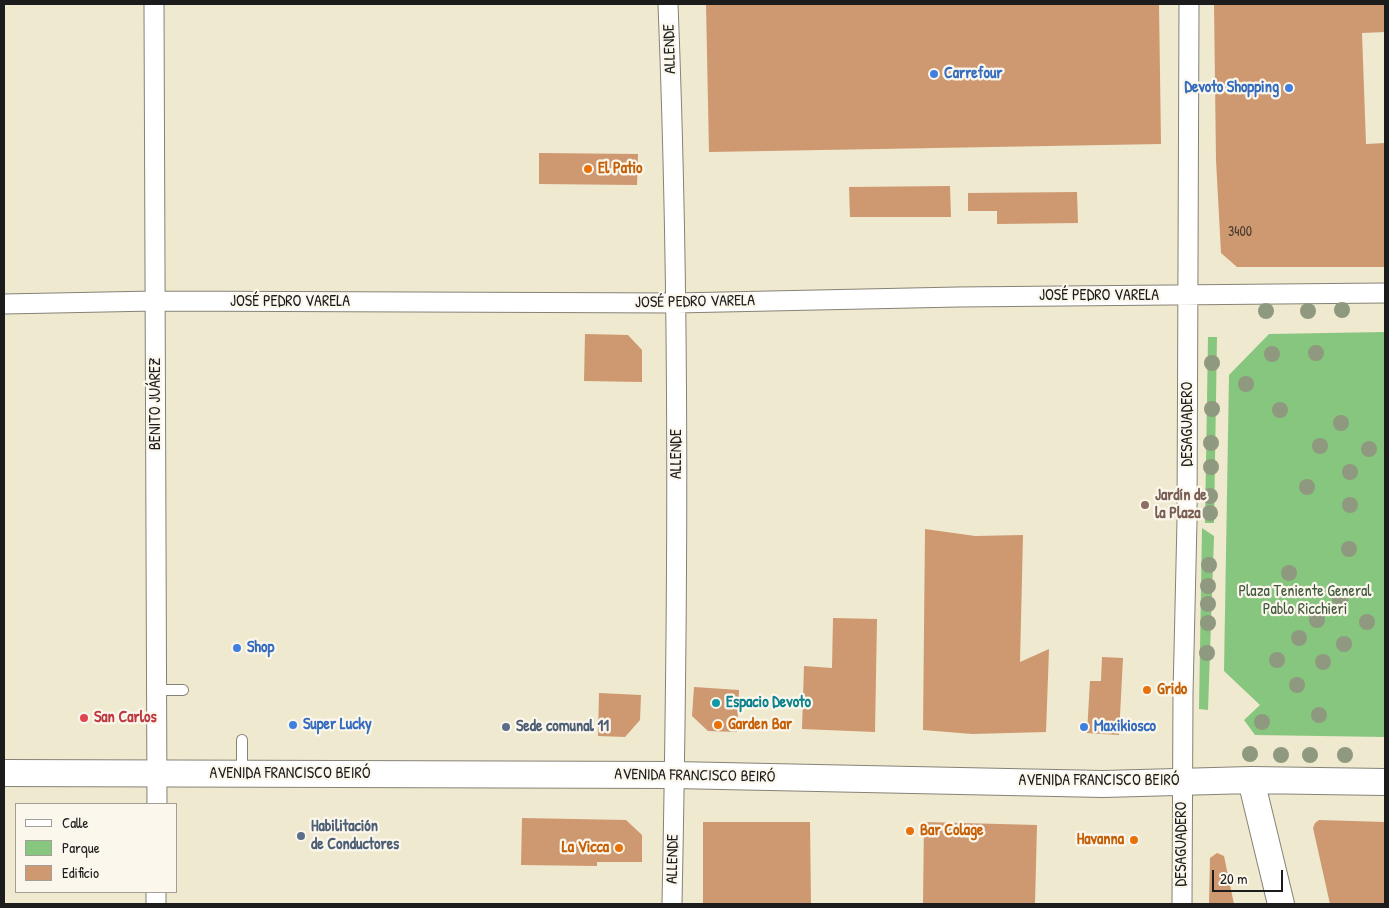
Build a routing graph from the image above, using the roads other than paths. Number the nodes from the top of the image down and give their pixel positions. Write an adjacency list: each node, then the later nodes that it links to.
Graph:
1 (154, 4): 6 (street, BENITO JUÁREZ)
2 (668, 4): 7 (street, ALLENDE)
3 (1189, 4): 5 (street, DESAGUADERO)
4 (1385, 293): 5 (street, JOSÉ PEDRO VARELA)
5 (1188, 296): 7 (street, JOSÉ PEDRO VARELA); 17 (street, DESAGUADERO)
6 (155, 301): 7 (street, JOSÉ PEDRO VARELA); 8 (street, JOSÉ PEDRO VARELA); 9 (street, BENITO JUÁREZ)
7 (676, 303): 15 (street, ALLENDE)
8 (4, 304)
9 (158, 690): 10 (lane); 13 (street, BENITO JUÁREZ)
10 (183, 690)
11 (242, 740): 14 (lane)
12 (4, 773): 13 (main road, AVENIDA FRANCISCO BEIRÓ)
13 (158, 774): 14 (main road, AVENIDA FRANCISCO BEIRÓ); 19 (street, BENITO JUÁREZ)
14 (242, 774): 15 (main road, AVENIDA FRANCISCO BEIRÓ)
15 (674, 776): 17 (main road, AVENIDA FRANCISCO BEIRÓ); 20 (street, ALLENDE)
16 (1251, 780): 17 (main road, AVENIDA FRANCISCO BEIRÓ); 18 (main road, AVENIDA FRANCISCO BEIRÓ); 22 (main road)
17 (1182, 781): 21 (street, DESAGUADERO)
18 (1385, 782)
19 (158, 803)
20 (672, 904)
21 (1182, 904)
22 (1281, 904)

